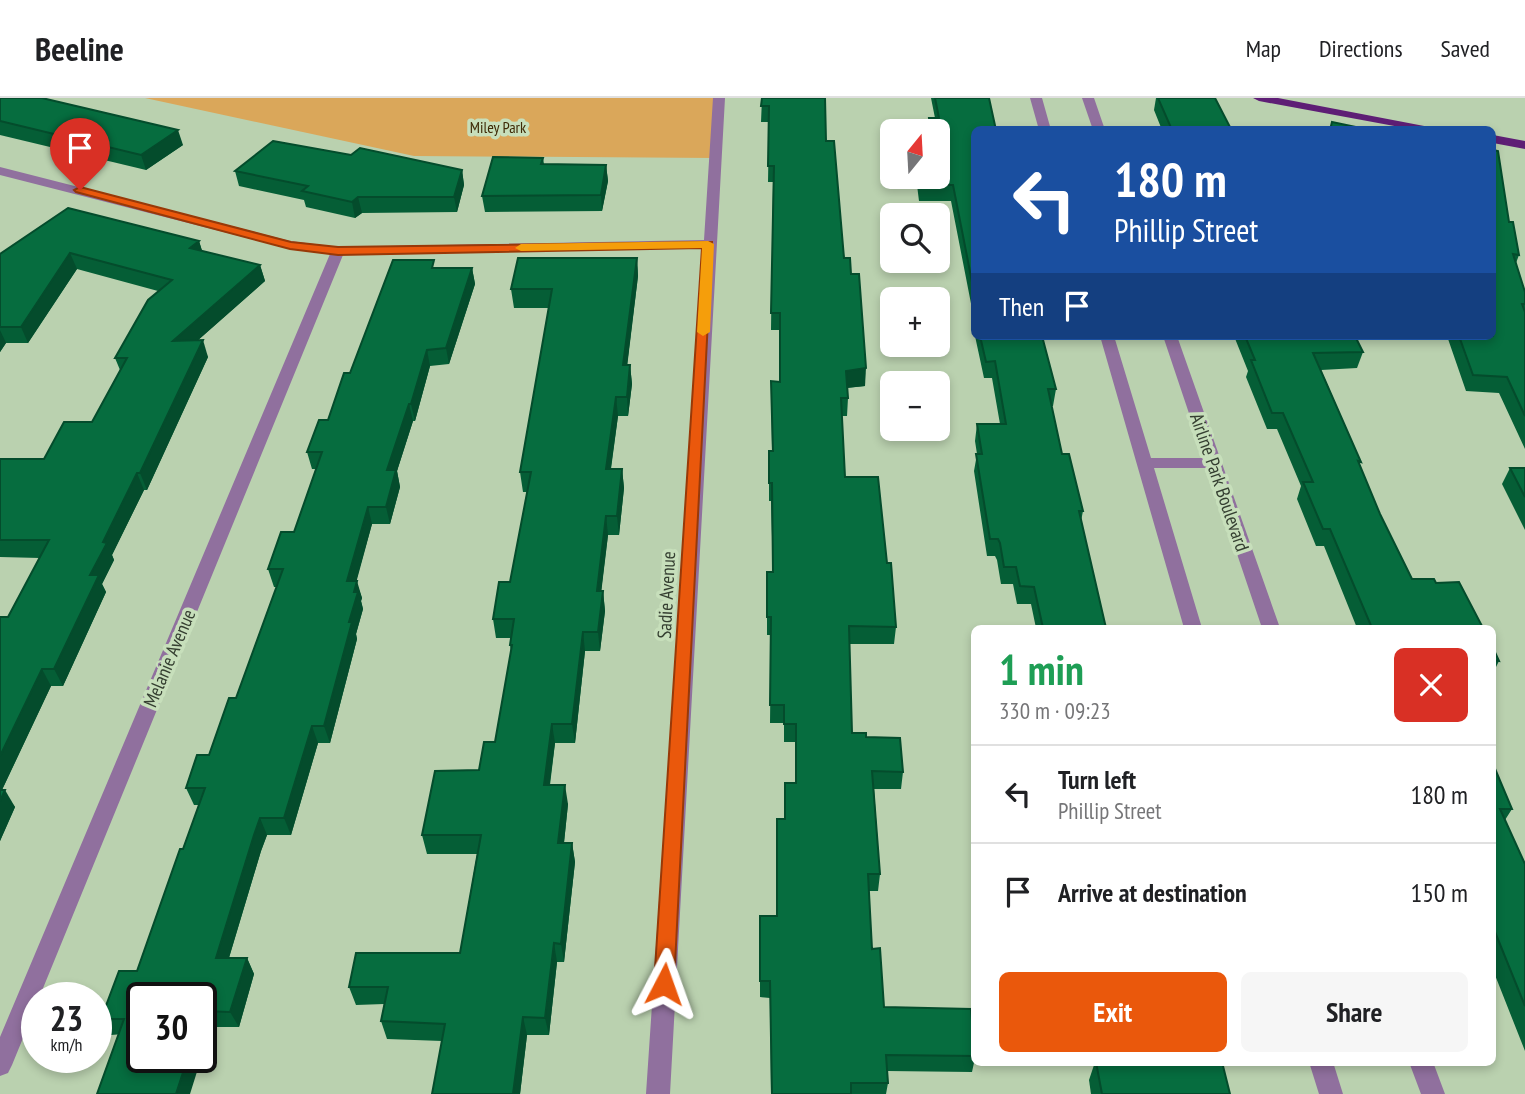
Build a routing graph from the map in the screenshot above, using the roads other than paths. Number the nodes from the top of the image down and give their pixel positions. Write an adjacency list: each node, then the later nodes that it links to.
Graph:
1 (719, 98): 11 (street, Sadie Avenue)
2 (1036, 98): 5 (street)
3 (1088, 98): 6 (street)
4 (1259, 98): 7 (main road)
5 (1044, 126)
6 (1098, 126)
7 (1416, 126)
8 (1496, 140): 9 (main road)
9 (1525, 145)
10 (3, 175): 12 (street)
11 (708, 244): 12 (street); 22 (street, Sadie Avenue)
12 (338, 251): 19 (street, Melanie Avenue)
13 (1108, 340): 15 (street)
14 (1171, 340): 16 (street, Airline Park Boulevard)
15 (1144, 463): 16 (street); 17 (street)
16 (1214, 463): 18 (street, Airline Park Boulevard)
17 (1192, 625)
18 (1270, 625)
19 (0, 1065)
20 (1322, 1066): 23 (street)
21 (1422, 1066): 24 (street)
22 (658, 1094)
23 (1331, 1094)
24 (1433, 1094)

